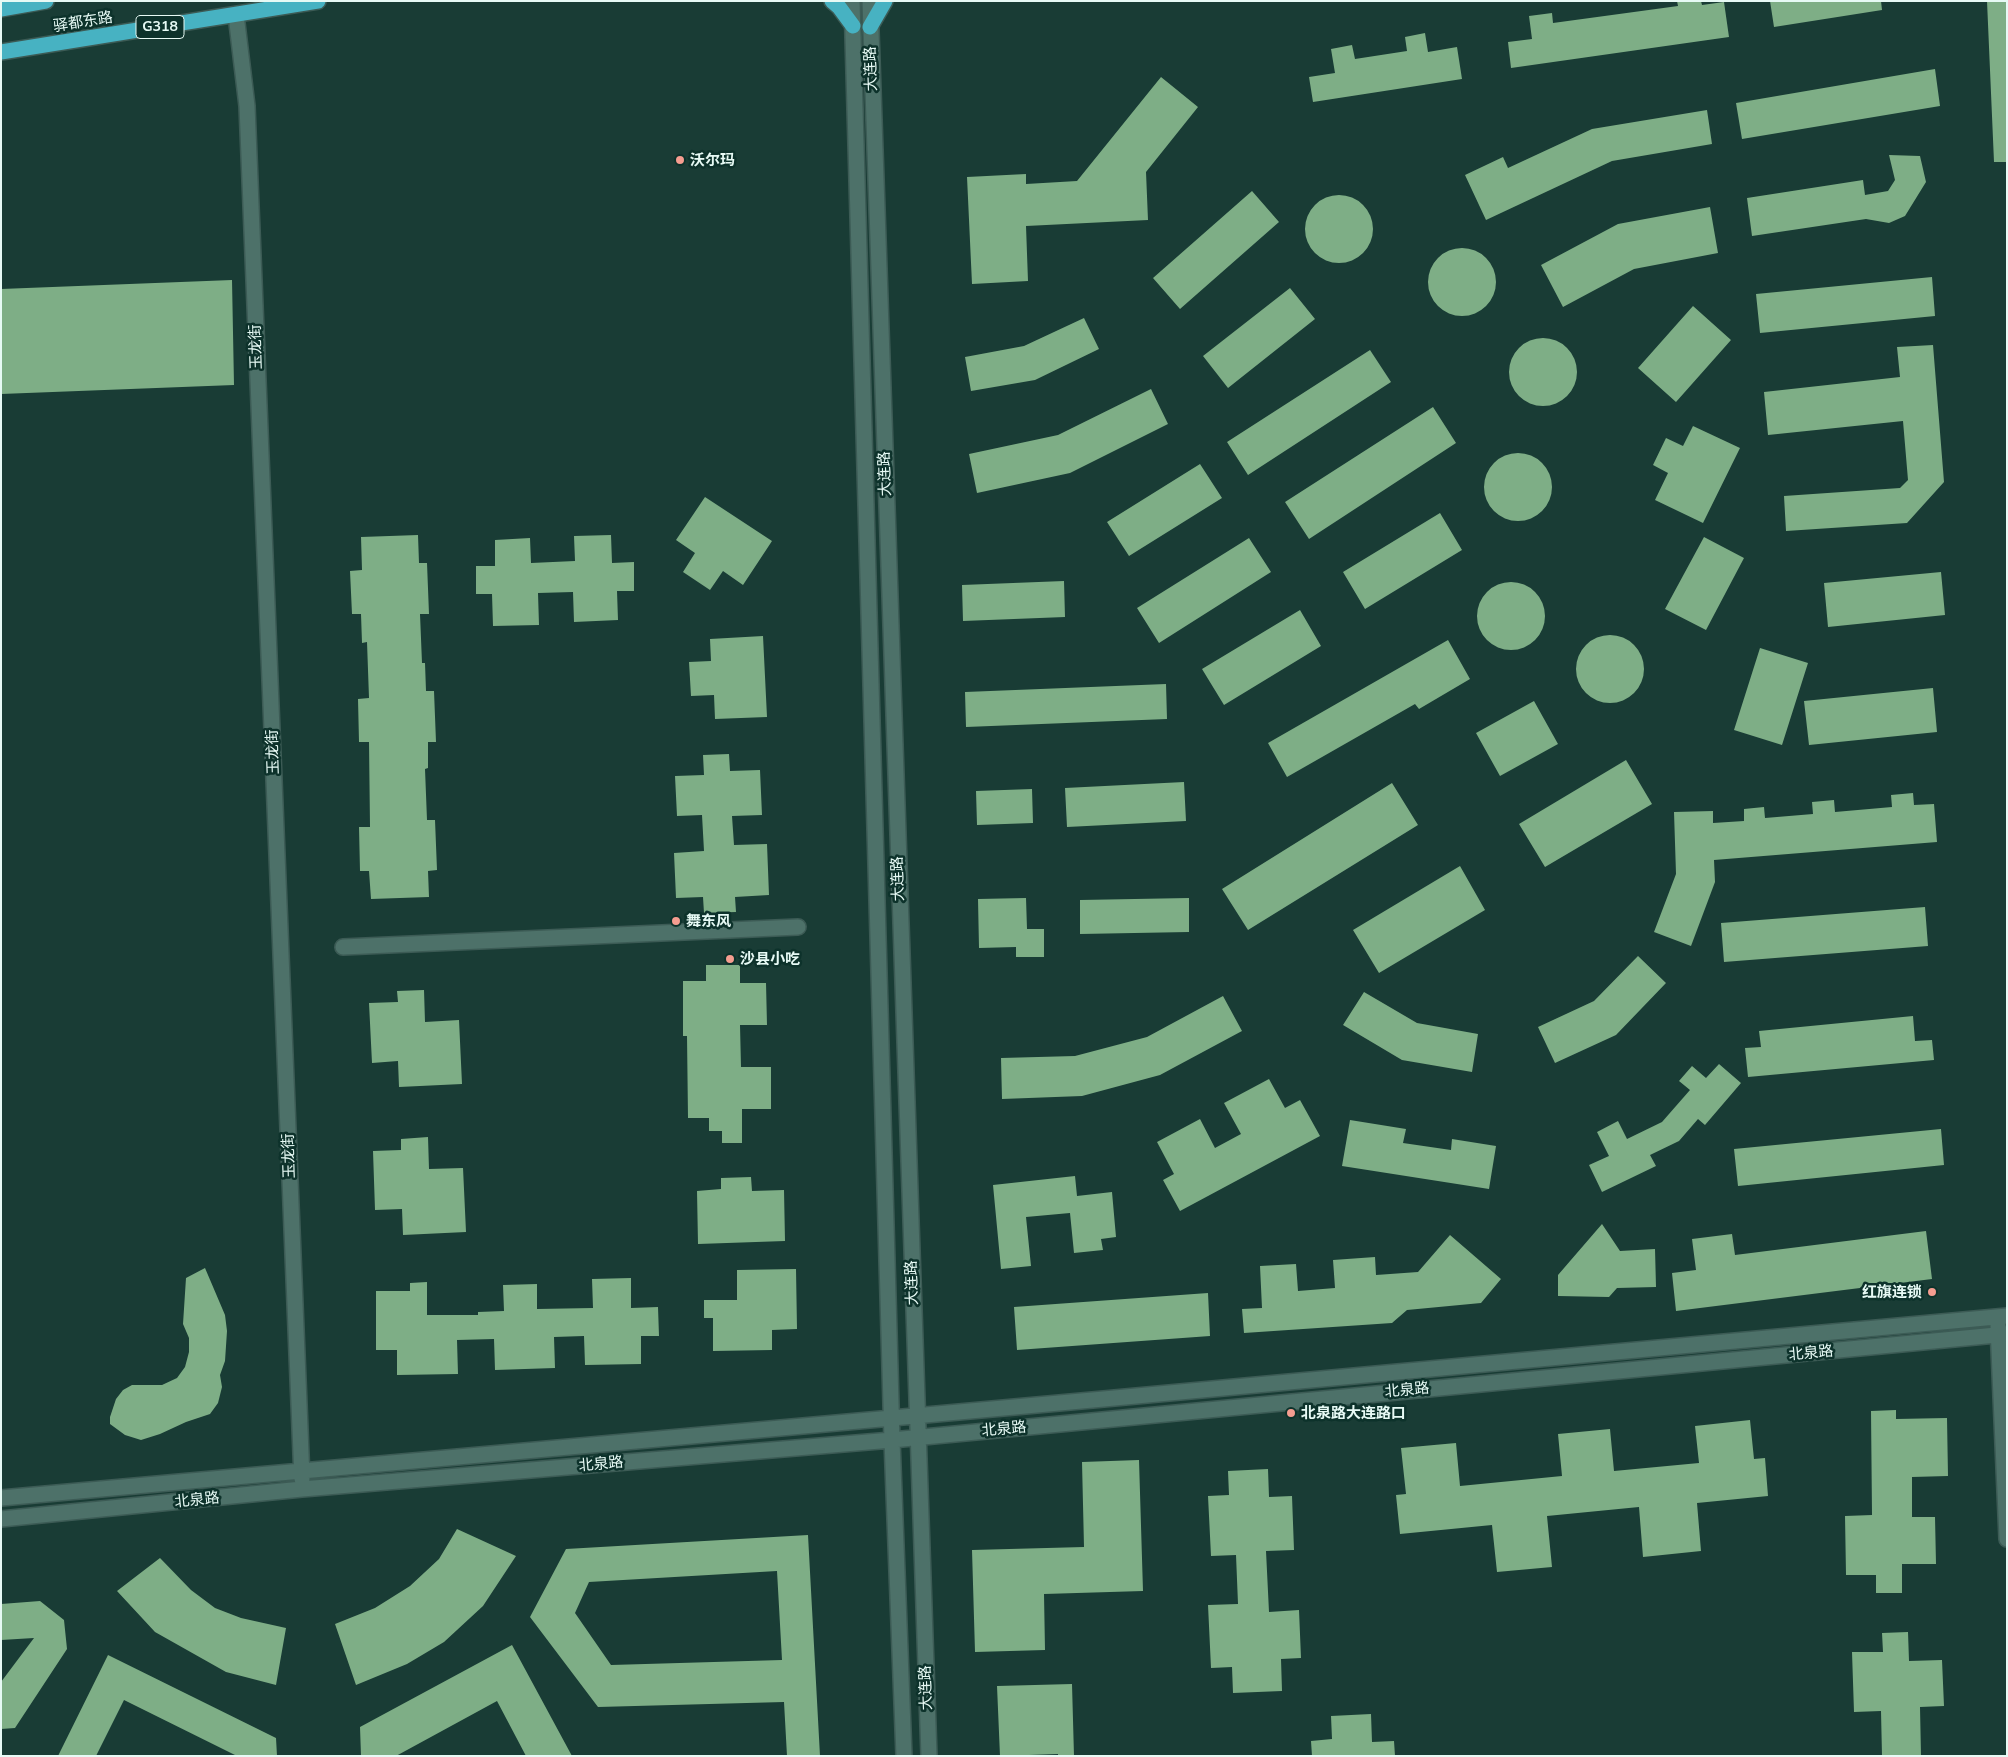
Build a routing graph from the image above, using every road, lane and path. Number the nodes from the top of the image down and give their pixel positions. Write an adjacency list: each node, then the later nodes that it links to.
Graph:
1 (46, 1): 7 (highway, 驿都东路)
2 (318, 1): 8 (highway, 驿都东路 / G318)
3 (832, 1): 9 (highway)
4 (852, 1): 9 (street, 大连路)
5 (870, 1): 10 (street, 大连路)
6 (886, 1): 10 (highway)
7 (1, 9)
8 (236, 15): 11 (highway, 驿都东路 / G318); 20 (street, 玉龙街)
9 (853, 26): 17 (street, 大连路)
10 (870, 27): 16 (street, 大连路)
11 (1, 52)
12 (798, 927): 13 (street)
13 (343, 947)
14 (2002, 1317): 15 (street); 16 (street, 北泉路)
15 (2003, 1335): 18 (street, 北泉路); 24 (street)
16 (916, 1416): 17 (street, 北泉路); 18 (street, 大连路)
17 (891, 1419): 19 (street, 大连路); 20 (street, 北泉路)
18 (917, 1437): 19 (street, 北泉路); 26 (street, 大连路)
19 (892, 1440): 21 (street, 北泉路); 25 (street, 大连路)
20 (301, 1470): 21 (street, 玉龙街); 22 (street, 北泉路)
21 (302, 1489): 23 (street, 北泉路)
22 (1, 1498)
23 (1, 1519)
24 (2007, 1539)
25 (904, 1756)
26 (929, 1756)

